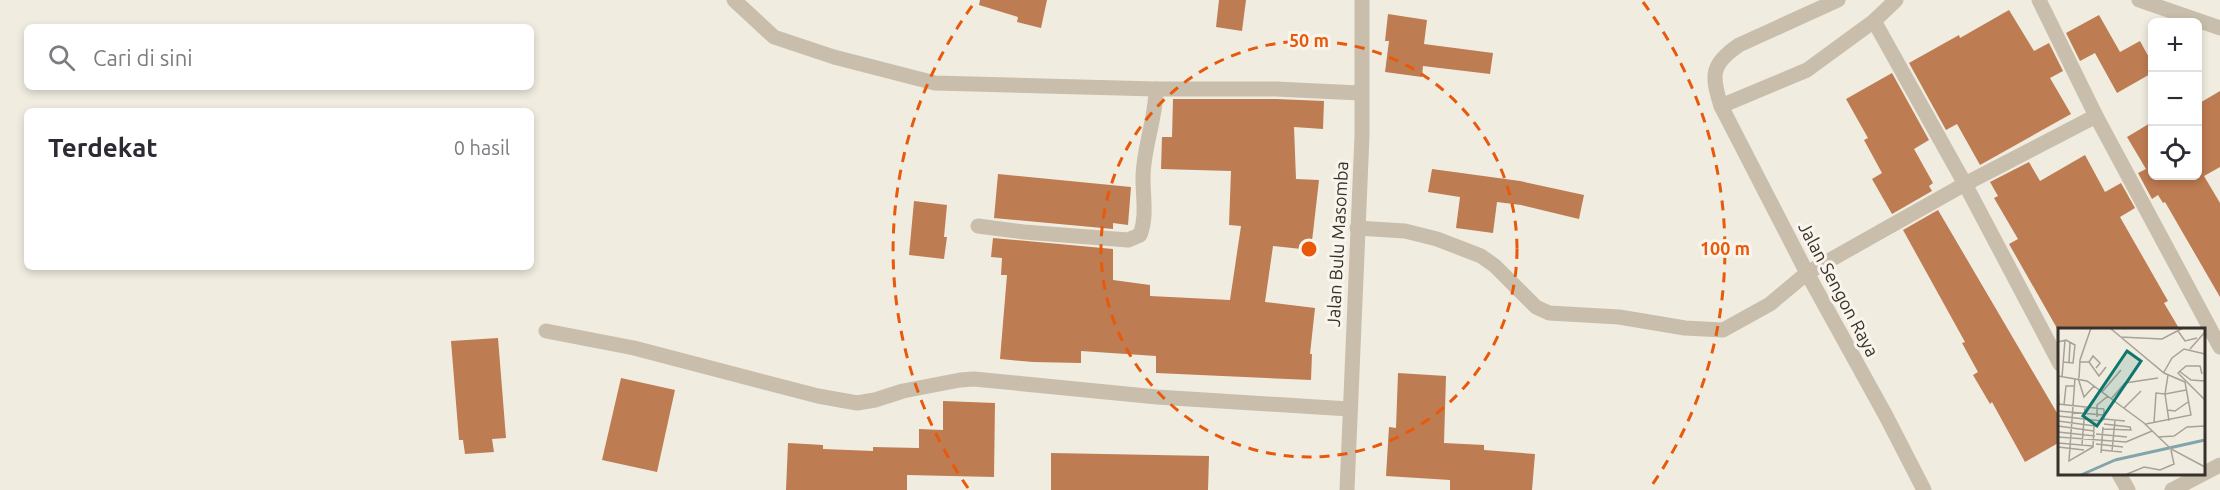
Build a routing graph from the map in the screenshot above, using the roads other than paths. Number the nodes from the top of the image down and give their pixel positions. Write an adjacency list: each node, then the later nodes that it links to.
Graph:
1 (734, 0): 9 (street)
2 (1362, 0): 10 (street, Jalan Bulu Masomba)
3 (1896, 0): 7 (street)
4 (2039, 0): 12 (street)
5 (2139, 0): 8 (street)
6 (1832, 1): 11 (street, Jalan Sengon Raya)
7 (1874, 21): 11 (street); 13 (street)
8 (2220, 28)
9 (1156, 89): 10 (street); 14 (street)
10 (1360, 93): 15 (street, Jalan Bulu Masomba)
11 (1720, 106): 16 (street, Jalan Sengon Raya)
12 (2096, 116): 13 (street); 18 (street)
13 (1965, 184): 16 (street); 19 (street)
14 (978, 226)
15 (1357, 228): 16 (street); 20 (street, Jalan Bulu Masomba)
16 (1807, 273): 26 (street, Jalan Sengon Raya)
17 (546, 331): 20 (street)
18 (2220, 347)
19 (2058, 360)
20 (1349, 409): 25 (street, Jalan Bulu Masomba)
21 (2220, 465): 22 (street)
22 (2205, 473)
23 (2120, 475): 27 (street)
24 (2201, 475): 28 (street)
25 (1347, 490)
26 (1924, 490)
27 (2128, 490)
28 (2172, 490)

